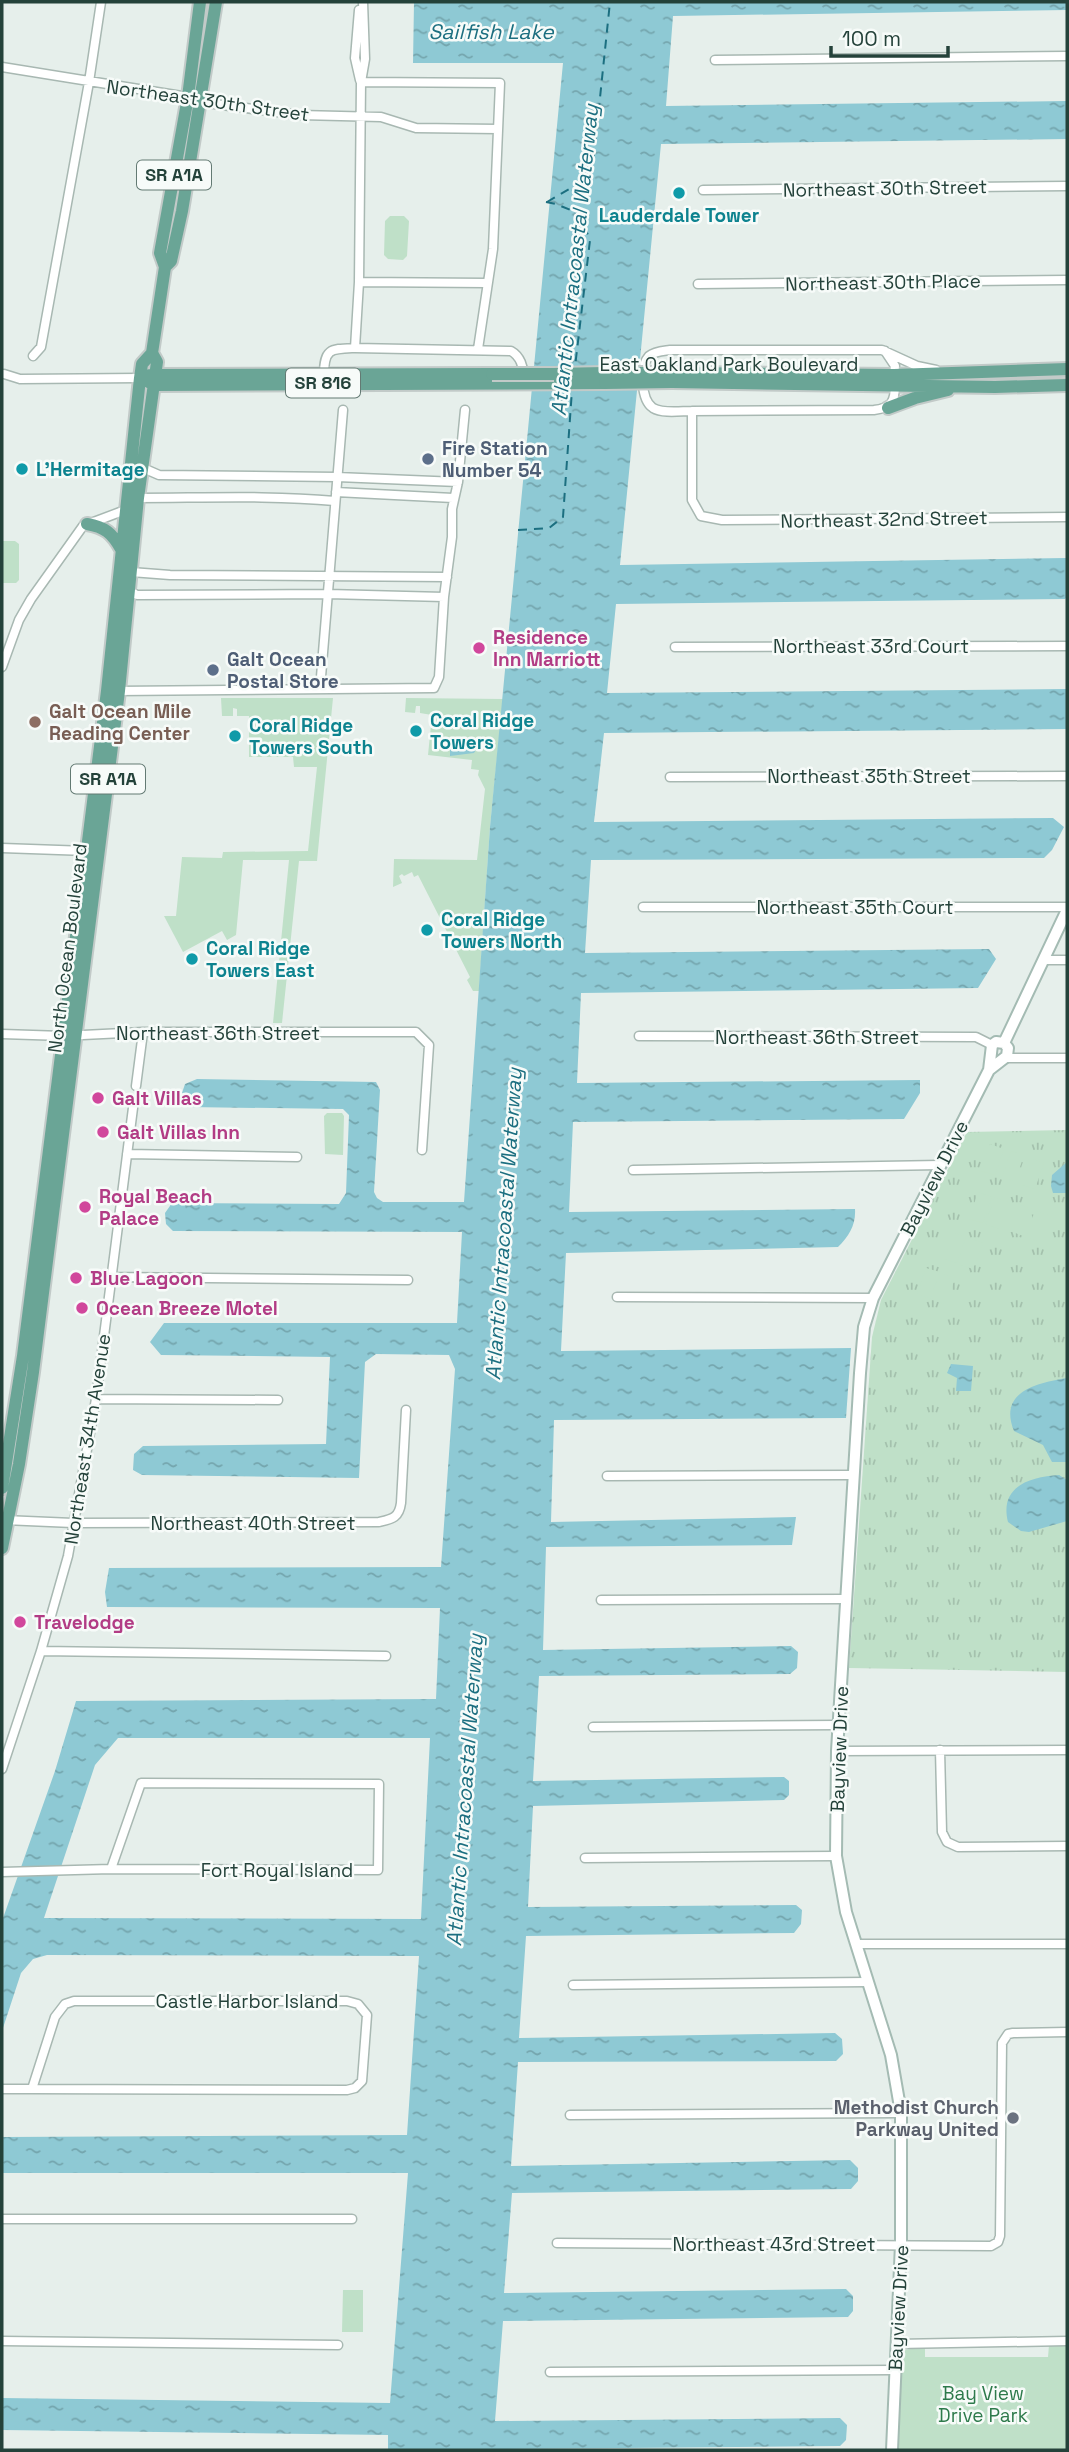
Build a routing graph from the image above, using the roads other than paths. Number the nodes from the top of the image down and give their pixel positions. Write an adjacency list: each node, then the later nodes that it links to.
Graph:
1 (101, 2): 8 (street)
2 (200, 2): 10 (main road, North Ocean Boulevard / SR A1A)
3 (216, 2): 10 (main road, North Ocean Boulevard / SR A1A)
4 (362, 2): 9 (street)
5 (1067, 56): 6 (street)
6 (715, 60)
7 (2, 66): 8 (street, Northeast 30th Street)
8 (89, 82): 10 (street, Northeast 30th Street); 23 (street)
9 (361, 82): 11 (street); 12 (street)
10 (194, 100): 11 (street, Northeast 30th Street); 22 (main road, North Ocean Boulevard / SR A1A)
11 (360, 117): 12 (street, Northeast 30th Street); 16 (street)
12 (498, 129): 17 (street)
13 (1067, 186): 14 (street, Northeast 30th Street)
14 (704, 190)
15 (1067, 280): 18 (street, Northeast 30th Place)
16 (359, 282): 17 (street); 19 (street)
17 (487, 283): 20 (street)
18 (698, 284)
19 (355, 348): 20 (street); 27 (street)
20 (478, 349): 32 (street)
21 (885, 351): 25 (street); 31 (street); 38 (street)
22 (152, 353): 28 (main road, North Ocean Boulevard / SR A1A); 29 (main road, North Ocean Boulevard / SR A1A)
23 (33, 356)
24 (1067, 369): 25 (main road, East Oakland Park Boulevard / SR 816)
25 (951, 373): 31 (main road, East Oakland Park Boulevard / SR 816)
26 (4, 374): 28 (street, East Oakland Park Boulevard)
27 (324, 375): 29 (main road, East Oakland Park Boulevard / SR 816); 30 (main road, East Oakland Park Boulevard / SR 816)
28 (140, 378): 29 (main road, East Oakland Park Boulevard / SR 816); 41 (main road, North Ocean Boulevard / SR A1A)
29 (154, 379): 30 (main road, East Oakland Park Boulevard / SR 816); 39 (main road, North Ocean Boulevard / SR A1A)
30 (492, 379): 31 (main road, East Oakland Park Boulevard / SR 816, bridge)
31 (894, 379): 34 (main road, East Oakland Park Boulevard / SR 816); 35 (street)
32 (522, 382)
33 (1067, 385): 34 (main road, East Oakland Park Boulevard / SR 816)
34 (995, 387): 35 (main road)
35 (888, 408): 38 (street)
36 (343, 410): 40 (street)
37 (464, 410): 42 (street)
38 (692, 411): 47 (street, Northeast 32nd Street)
39 (143, 468): 40 (street); 44 (main road, North Ocean Boulevard / SR A1A)
40 (337, 477): 42 (street); 43 (street)
41 (129, 478): 44 (main road); 46 (main road, North Ocean Boulevard / SR A1A)
42 (458, 482): 45 (street)
43 (336, 497): 44 (street); 45 (street); 51 (street)
44 (138, 498): 46 (street); 50 (main road, North Ocean Boulevard / SR A1A)
45 (453, 498): 52 (street)
46 (125, 511): 48 (street); 49 (main road, North Ocean Boulevard / SR A1A)
47 (1067, 517)
48 (87, 524): 49 (main road); 59 (street)
49 (121, 550): 53 (main road, North Ocean Boulevard / SR A1A)
50 (131, 572): 51 (street); 54 (main road, North Ocean Boulevard / SR A1A)
51 (329, 576): 52 (street); 55 (street)
52 (447, 577): 56 (street)
53 (118, 583): 54 (street); 61 (main road, North Ocean Boulevard / SR A1A)
54 (129, 593): 55 (street); 61 (main road, North Ocean Boulevard / SR A1A)
55 (328, 594): 56 (street); 60 (street)
56 (444, 597): 60 (street)
57 (1067, 646): 58 (street, Northeast 33rd Court)
58 (675, 647)
59 (2, 667)
60 (320, 688): 61 (street)
61 (113, 691): 65 (main road, North Ocean Boulevard / SR A1A); 66 (main road, North Ocean Boulevard / SR A1A)
62 (1067, 776): 63 (street, Northeast 35th Street)
63 (670, 777)
64 (2, 848): 65 (street)
65 (87, 850): 66 (main road); 73 (main road, North Ocean Boulevard / SR A1A)
66 (97, 867): 73 (main road, North Ocean Boulevard / SR A1A)
67 (643, 907): 68 (street, Northeast 35th Court)
68 (1067, 908): 69 (street, Bayview Drive)
69 (1043, 960): 70 (street); 75 (street, Bayview Drive)
70 (1067, 960)
71 (144, 1032): 73 (street, Northeast 36th Street); 77 (street); 79 (street, Northeast 36th Street)
72 (2, 1034): 73 (street, Northeast 36th Street)
73 (69, 1036): 93 (main road, North Ocean Boulevard / SR A1A); 94 (main road, North Ocean Boulevard / SR A1A)
74 (639, 1036): 75 (street, Northeast 36th Street)
75 (1000, 1051): 76 (street, Northeast 36th Street); 82 (street, Bayview Drive)
76 (1067, 1058)
77 (136, 1086)
78 (134, 1100): 80 (street, Northeast 34th Avenue)
79 (422, 1150)
80 (127, 1154): 81 (street); 84 (street, Northeast 34th Avenue)
81 (297, 1157)
82 (940, 1165): 83 (street); 87 (street, Bayview Drive)
83 (633, 1170)
84 (111, 1277): 85 (street); 88 (street, Northeast 34th Avenue)
85 (408, 1280)
86 (617, 1297): 87 (street)
87 (873, 1298): 91 (street, Bayview Drive)
88 (96, 1399): 89 (street); 95 (street, Northeast 34th Avenue)
89 (278, 1400)
90 (406, 1410): 95 (street, Northeast 40th Street)
91 (853, 1475): 92 (street); 97 (street, Bayview Drive)
92 (607, 1476)
93 (2, 1488)
94 (5, 1520): 95 (street, Northeast 40th Street); 96 (main road, North Ocean Boulevard / SR A1A)
95 (73, 1523): 99 (street, Northeast 34th Avenue)
96 (2, 1548)
97 (846, 1599): 98 (street); 101 (street, Bayview Drive)
98 (601, 1600)
99 (41, 1651): 100 (street); 106 (street, Northeast 34th Avenue)
100 (386, 1656)
101 (838, 1725): 102 (street); 105 (street, Bayview Drive)
102 (593, 1727)
103 (1067, 1749): 104 (street)
104 (940, 1750): 105 (street); 107 (street)
105 (837, 1751): 108 (street, Bayview Drive)
106 (2, 1769)
107 (1067, 1846)
108 (836, 1856): 109 (street); 112 (street, Bayview Drive)
109 (585, 1858)
110 (111, 1870): 110 (street, Fort Royal Island); 111 (street)
111 (2, 1872)
112 (856, 1944): 113 (street); 114 (street, Bayview Drive)
113 (1067, 1944)
114 (867, 1982): 115 (street); 119 (street, Bayview Drive)
115 (573, 1985)
116 (1067, 2032): 124 (street, Northeast 43rd Street)
117 (2, 2089): 118 (street, Castle Harbor Island)
118 (32, 2089): 118 (street, Castle Harbor Island)
119 (901, 2113): 120 (street); 124 (street, Bayview Drive)
120 (570, 2115)
121 (2, 2218): 122 (street)
122 (352, 2219)
123 (557, 2243): 124 (street, Northeast 43rd Street)
124 (901, 2244): 127 (street, Bayview Drive)
125 (2, 2341): 128 (street)
126 (1067, 2341): 127 (street)
127 (897, 2344): 129 (street, Bayview Drive)
128 (338, 2345)
129 (894, 2370): 130 (street); 131 (street, Bayview Drive)
130 (550, 2372)
131 (892, 2450)

